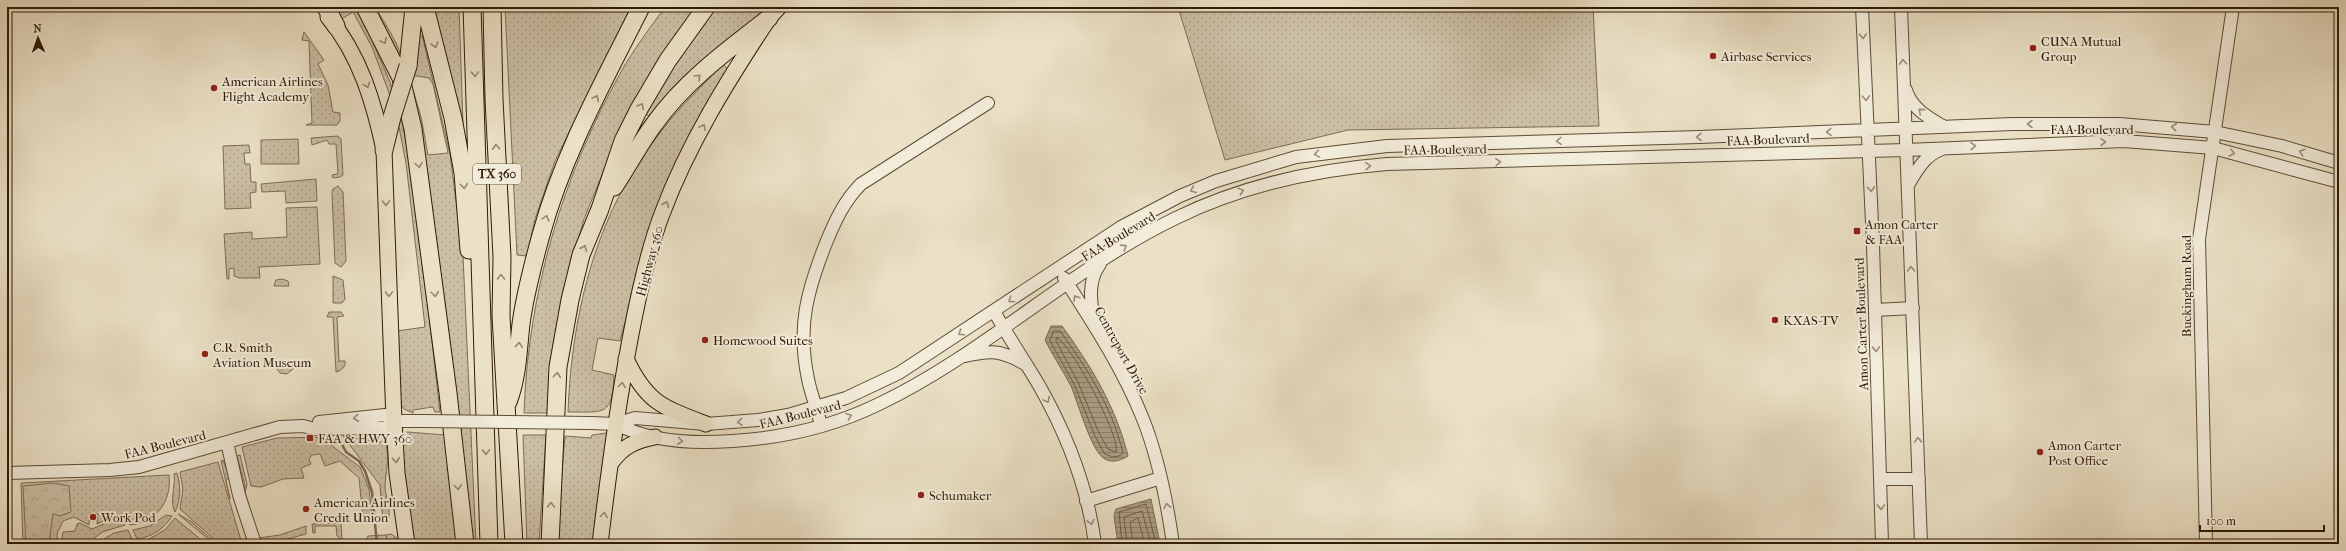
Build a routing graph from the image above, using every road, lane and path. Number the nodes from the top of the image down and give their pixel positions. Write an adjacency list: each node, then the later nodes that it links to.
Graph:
1 (320, 7): 15 (main road)
2 (326, 7): 15 (highway)
3 (365, 7): 64 (highway, one-way to 64)
4 (414, 7): 26 (highway, bridge)
5 (425, 7): 39 (highway, one-way to 39)
6 (472, 7): 39 (highway, TX 360, one-way to 39)
7 (492, 7): 49 (highway, TX 360, one-way to 7)
8 (641, 7): 16 (highway)
9 (654, 7): 16 (highway)
10 (706, 7): 35 (highway, one-way to 10)
11 (1862, 7): 21 (street, Amon Carter Boulevard, one-way to 21)
12 (1901, 7): 17 (street, one-way to 12)
13 (2233, 7): 22 (street, Buckingham Road)
14 (774, 12): 35 (highway, one-way to 14); 46 (main road, Highway 360, one-way to 14)
15 (336, 26): 26 (main road, one-way to 26)
16 (611, 67): 49 (highway, one-way to 16)
17 (1905, 88): 19 (street, one-way to 17); 20 (street)
18 (988, 103): 48 (street)
19 (1944, 127): 20 (street, FAA Boulevard); 22 (street, FAA Boulevard, one-way to 19)
20 (1906, 129): 21 (street, FAA Boulevard); 28 (street)
21 (1868, 130): 23 (street, FAA Boulevard, one-way to 23); 27 (street, Amon Carter Boulevard)
22 (2215, 132): 25 (street, Buckingham Road); 30 (street, FAA Boulevard, one-way to 22)
23 (1598, 140): 29 (street); 31 (street, FAA Boulevard, one-way to 31)
24 (1946, 147): 25 (street, FAA Boulevard, one-way to 25); 28 (street, FAA Boulevard); 33 (street)
25 (2213, 148): 32 (street, FAA Boulevard, one-way to 32); 73 (street, Buckingham Road)
26 (384, 150): 50 (main road, one-way to 50)
27 (1869, 150): 28 (street, FAA Boulevard); 29 (street, FAA Boulevard); 41 (street, Amon Carter Boulevard, one-way to 41)
28 (1906, 150): 33 (street)
29 (1598, 158): 34 (street, FAA Boulevard, one-way to 29)
30 (2339, 163)
31 (1253, 168): 34 (street); 37 (street, FAA Boulevard, one-way to 37)
32 (2339, 182)
33 (1908, 185): 40 (street, one-way to 33)
34 (1259, 186): 36 (street, FAA Boulevard, one-way to 34)
35 (600, 210): 67 (highway, one-way to 35)
36 (1102, 262): 38 (street, FAA Boulevard); 43 (street)
37 (1057, 268): 38 (street, Centreport Drive); 42 (street, FAA Boulevard, one-way to 42)
38 (1068, 284): 43 (street, Centreport Drive, one-way to 38); 44 (street, FAA Boulevard)
39 (482, 305): 65 (highway, TX 360, one-way to 65)
40 (1913, 308): 41 (street); 60 (street, one-way to 40)
41 (1875, 310): 59 (street, Amon Carter Boulevard, one-way to 59)
42 (994, 311): 44 (street); 48 (street, FAA Boulevard, one-way to 48)
43 (1094, 326): 58 (street, Centreport Drive)
44 (1003, 327): 45 (street, FAA Boulevard); 47 (street)
45 (958, 358): 47 (street); 53 (street, FAA Boulevard, one-way to 45)
46 (626, 359): 51 (main road, Highway 360, one-way to 46); 52 (main road)
47 (1028, 366): 61 (street, one-way to 61)
48 (817, 407): 52 (street, FAA Boulevard, one-way to 52); 53 (street)
49 (505, 411): 66 (highway, TX 360)
50 (394, 421): 51 (street, FAA Boulevard, bridge); 55 (street, FAA Boulevard); 63 (main road, one-way to 63)
51 (616, 424): 52 (street, FAA Boulevard); 54 (street, FAA Boulevard); 56 (main road, Highway 360)
52 (706, 424)
53 (821, 426): 54 (street, FAA Boulevard, one-way to 53)
54 (656, 437): 56 (main road)
55 (227, 442): 57 (street, FAA Boulevard); 62 (street)
56 (611, 463): 68 (main road, Highway 360, one-way to 56)
57 (7, 473)
58 (1161, 478): 61 (street); 70 (street, Centreport Drive, one-way to 58)
59 (1880, 479): 60 (street); 71 (street, Amon Carter Boulevard, one-way to 71)
60 (1919, 480): 72 (street)
61 (1086, 501): 69 (street, one-way to 69)
62 (255, 544)
63 (407, 544)
64 (465, 544)
65 (489, 544)
66 (514, 544)
67 (550, 544)
68 (600, 544)
69 (1095, 544)
70 (1173, 544)
71 (1882, 544)
72 (1920, 544)
73 (2206, 544)

